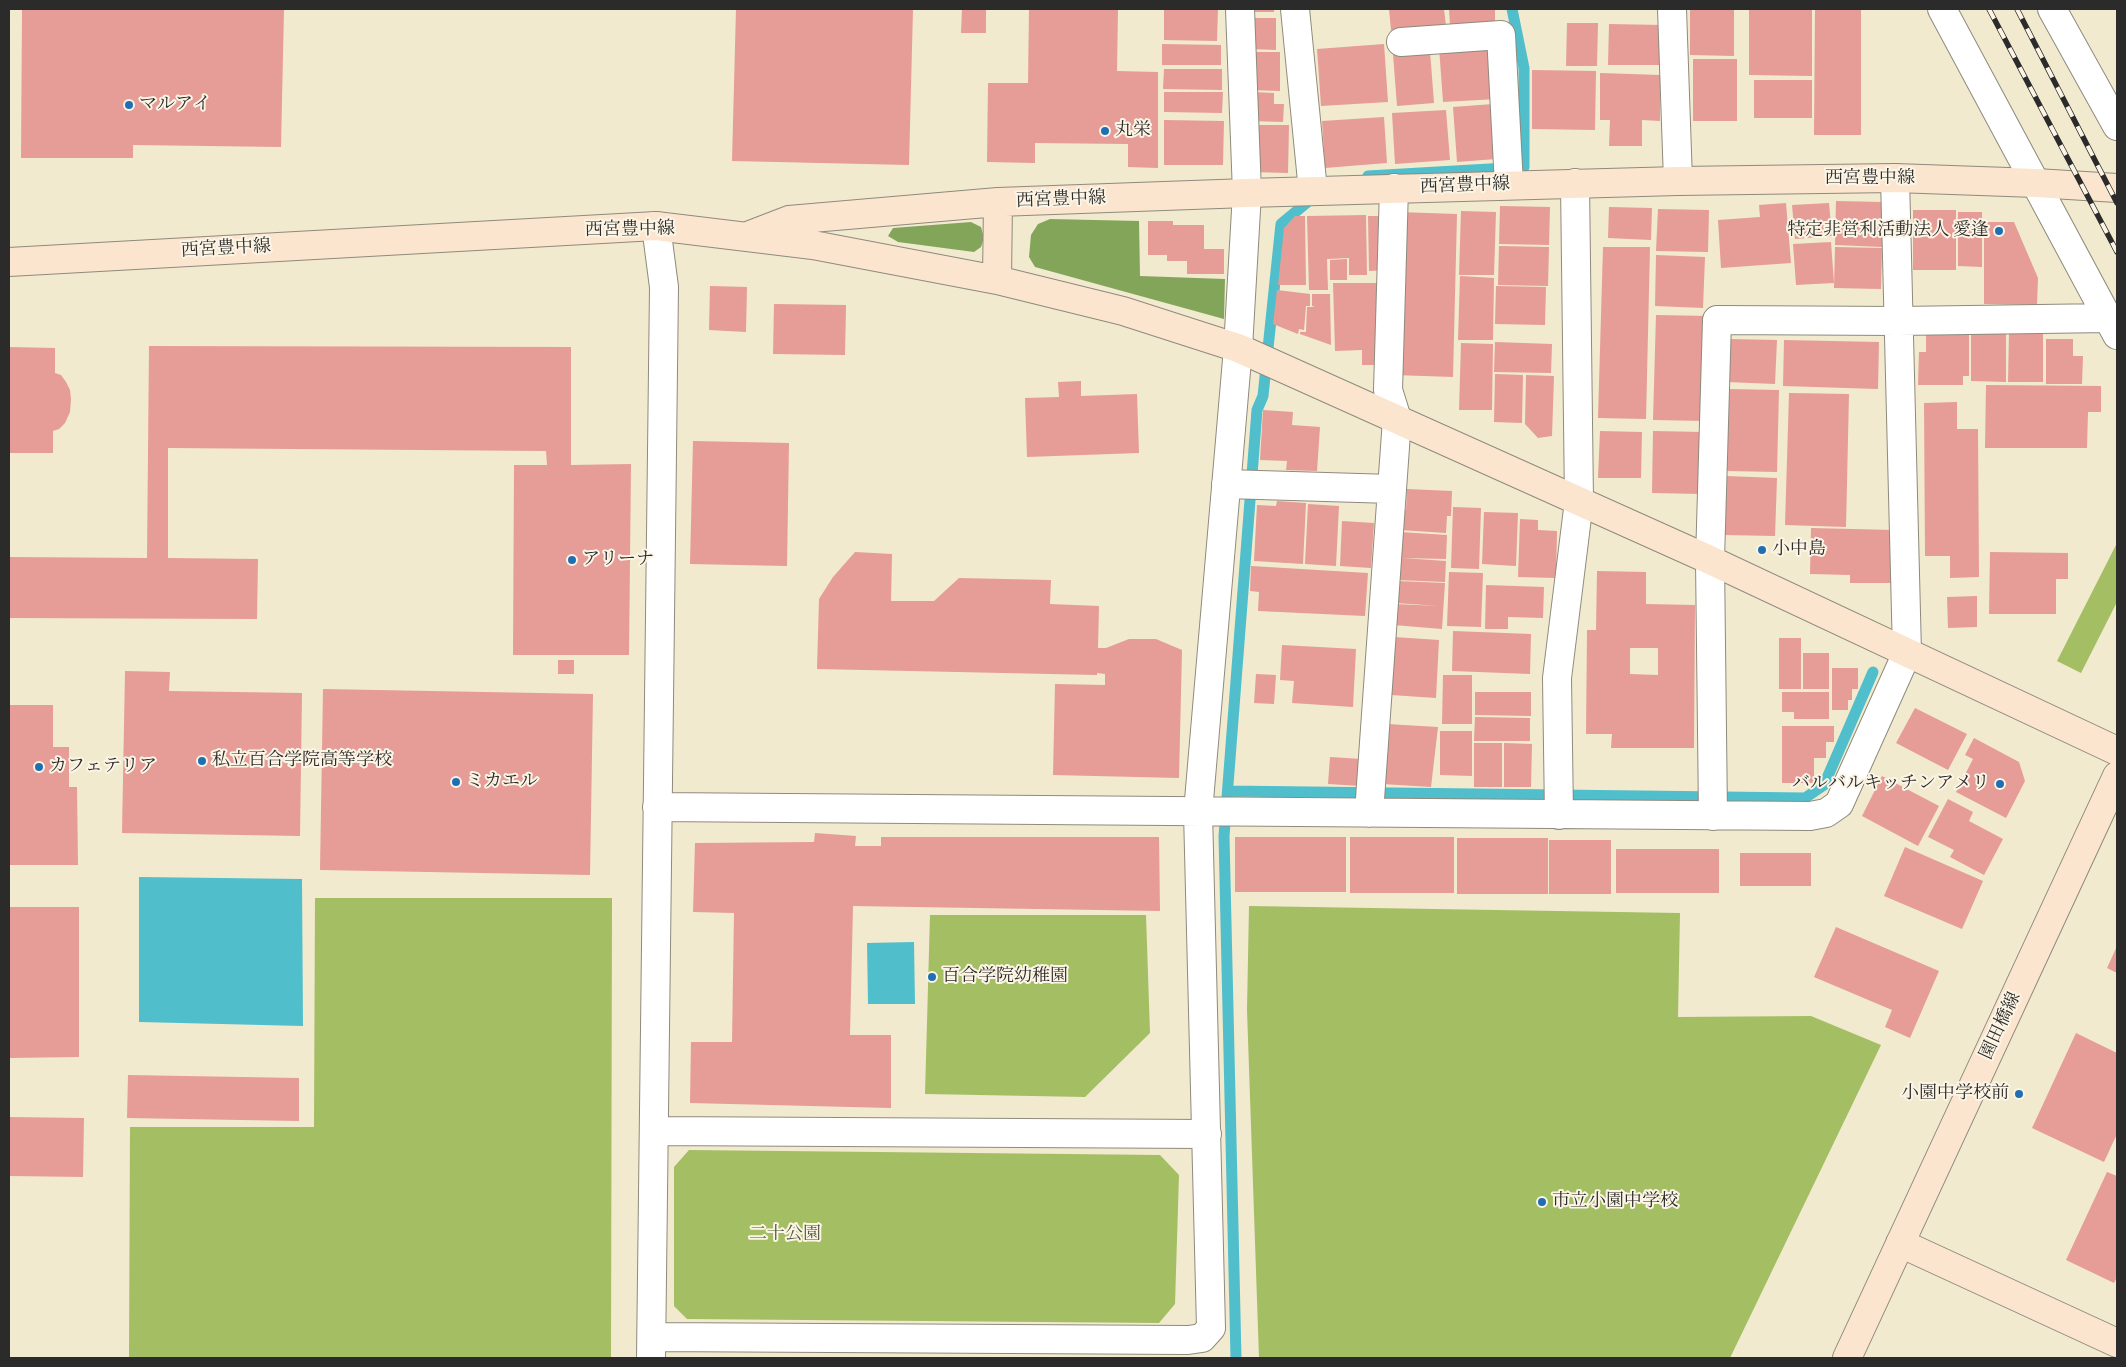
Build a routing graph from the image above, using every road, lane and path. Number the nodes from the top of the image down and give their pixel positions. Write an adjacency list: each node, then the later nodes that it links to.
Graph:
1 (1240, 9): 16 (street)
2 (1295, 9): 15 (street)
3 (1672, 9): 9 (street)
4 (1942, 9): 10 (street)
5 (2052, 9): 7 (street)
6 (1400, 42): 12 (street)
7 (2117, 126)
8 (1895, 178): 9 (street, 西宮豊中線); 10 (street, 西宮豊中線); 22 (street)
9 (1678, 181): 11 (street, 西宮豊中線)
10 (2036, 182): 14 (street, 西宮豊中線); 23 (street)
11 (1575, 183): 12 (street, 西宮豊中線); 28 (street)
12 (1509, 185): 13 (street, 西宮豊中線)
13 (1394, 188): 15 (street, 西宮豊中線); 25 (street)
14 (2117, 188)
15 (1312, 191): 16 (street, 西宮豊中線)
16 (1246, 193): 17 (street, 西宮豊中線); 24 (street)
17 (998, 202): 19 (street, 西宮豊中線); 21 (street)
18 (656, 226): 19 (street, 西宮豊中線); 20 (street, 西宮豊中線); 33 (street)
19 (749, 236): 21 (street)
20 (9, 262)
21 (997, 280): 24 (street)
22 (1898, 322): 23 (street); 29 (street); 30 (street)
23 (2113, 326)
24 (1238, 348): 25 (street); 26 (street)
25 (1397, 419): 27 (street); 28 (street)
26 (1226, 484): 27 (street); 34 (street)
27 (1392, 489): 35 (street)
28 (1579, 501): 29 (street); 36 (street)
29 (1710, 560): 30 (street); 37 (street)
30 (1907, 653): 31 (street); 37 (street)
31 (2117, 751)
32 (2117, 776): 40 (street, 園田橋線)
33 (657, 808): 34 (street); 38 (street)
34 (1198, 812): 35 (street); 39 (street)
35 (1369, 813): 36 (street)
36 (1559, 815): 37 (street)
37 (1713, 816)
38 (654, 1131): 39 (street); 41 (street)
39 (1207, 1134): 41 (street)
40 (1900, 1243): 42 (street); 43 (street, 園田橋線)
41 (652, 1347)
42 (2117, 1348)
43 (1847, 1358)

